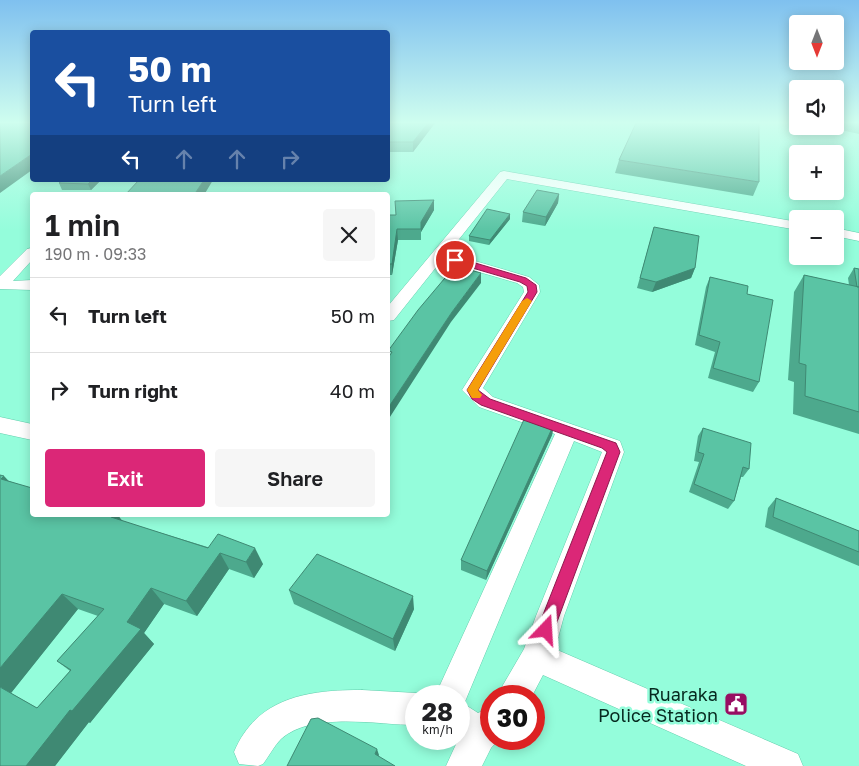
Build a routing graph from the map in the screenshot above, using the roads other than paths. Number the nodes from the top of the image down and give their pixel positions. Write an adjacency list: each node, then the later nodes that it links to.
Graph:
1 (789, 224): 5 (street)
2 (844, 234): 3 (street)
3 (859, 237)
4 (30, 254): 6 (street)
5 (438, 255): 7 (street); 9 (street)
6 (30, 285)
7 (394, 299)
8 (0, 424): 10 (street)
9 (568, 430): 11 (street); 12 (street)
10 (30, 432)
11 (537, 657): 13 (street); 18 (street)
12 (456, 685)
13 (520, 685)
14 (405, 709): 16 (street)
15 (476, 726): 17 (street)
16 (251, 752)
17 (463, 766)
18 (786, 766)

